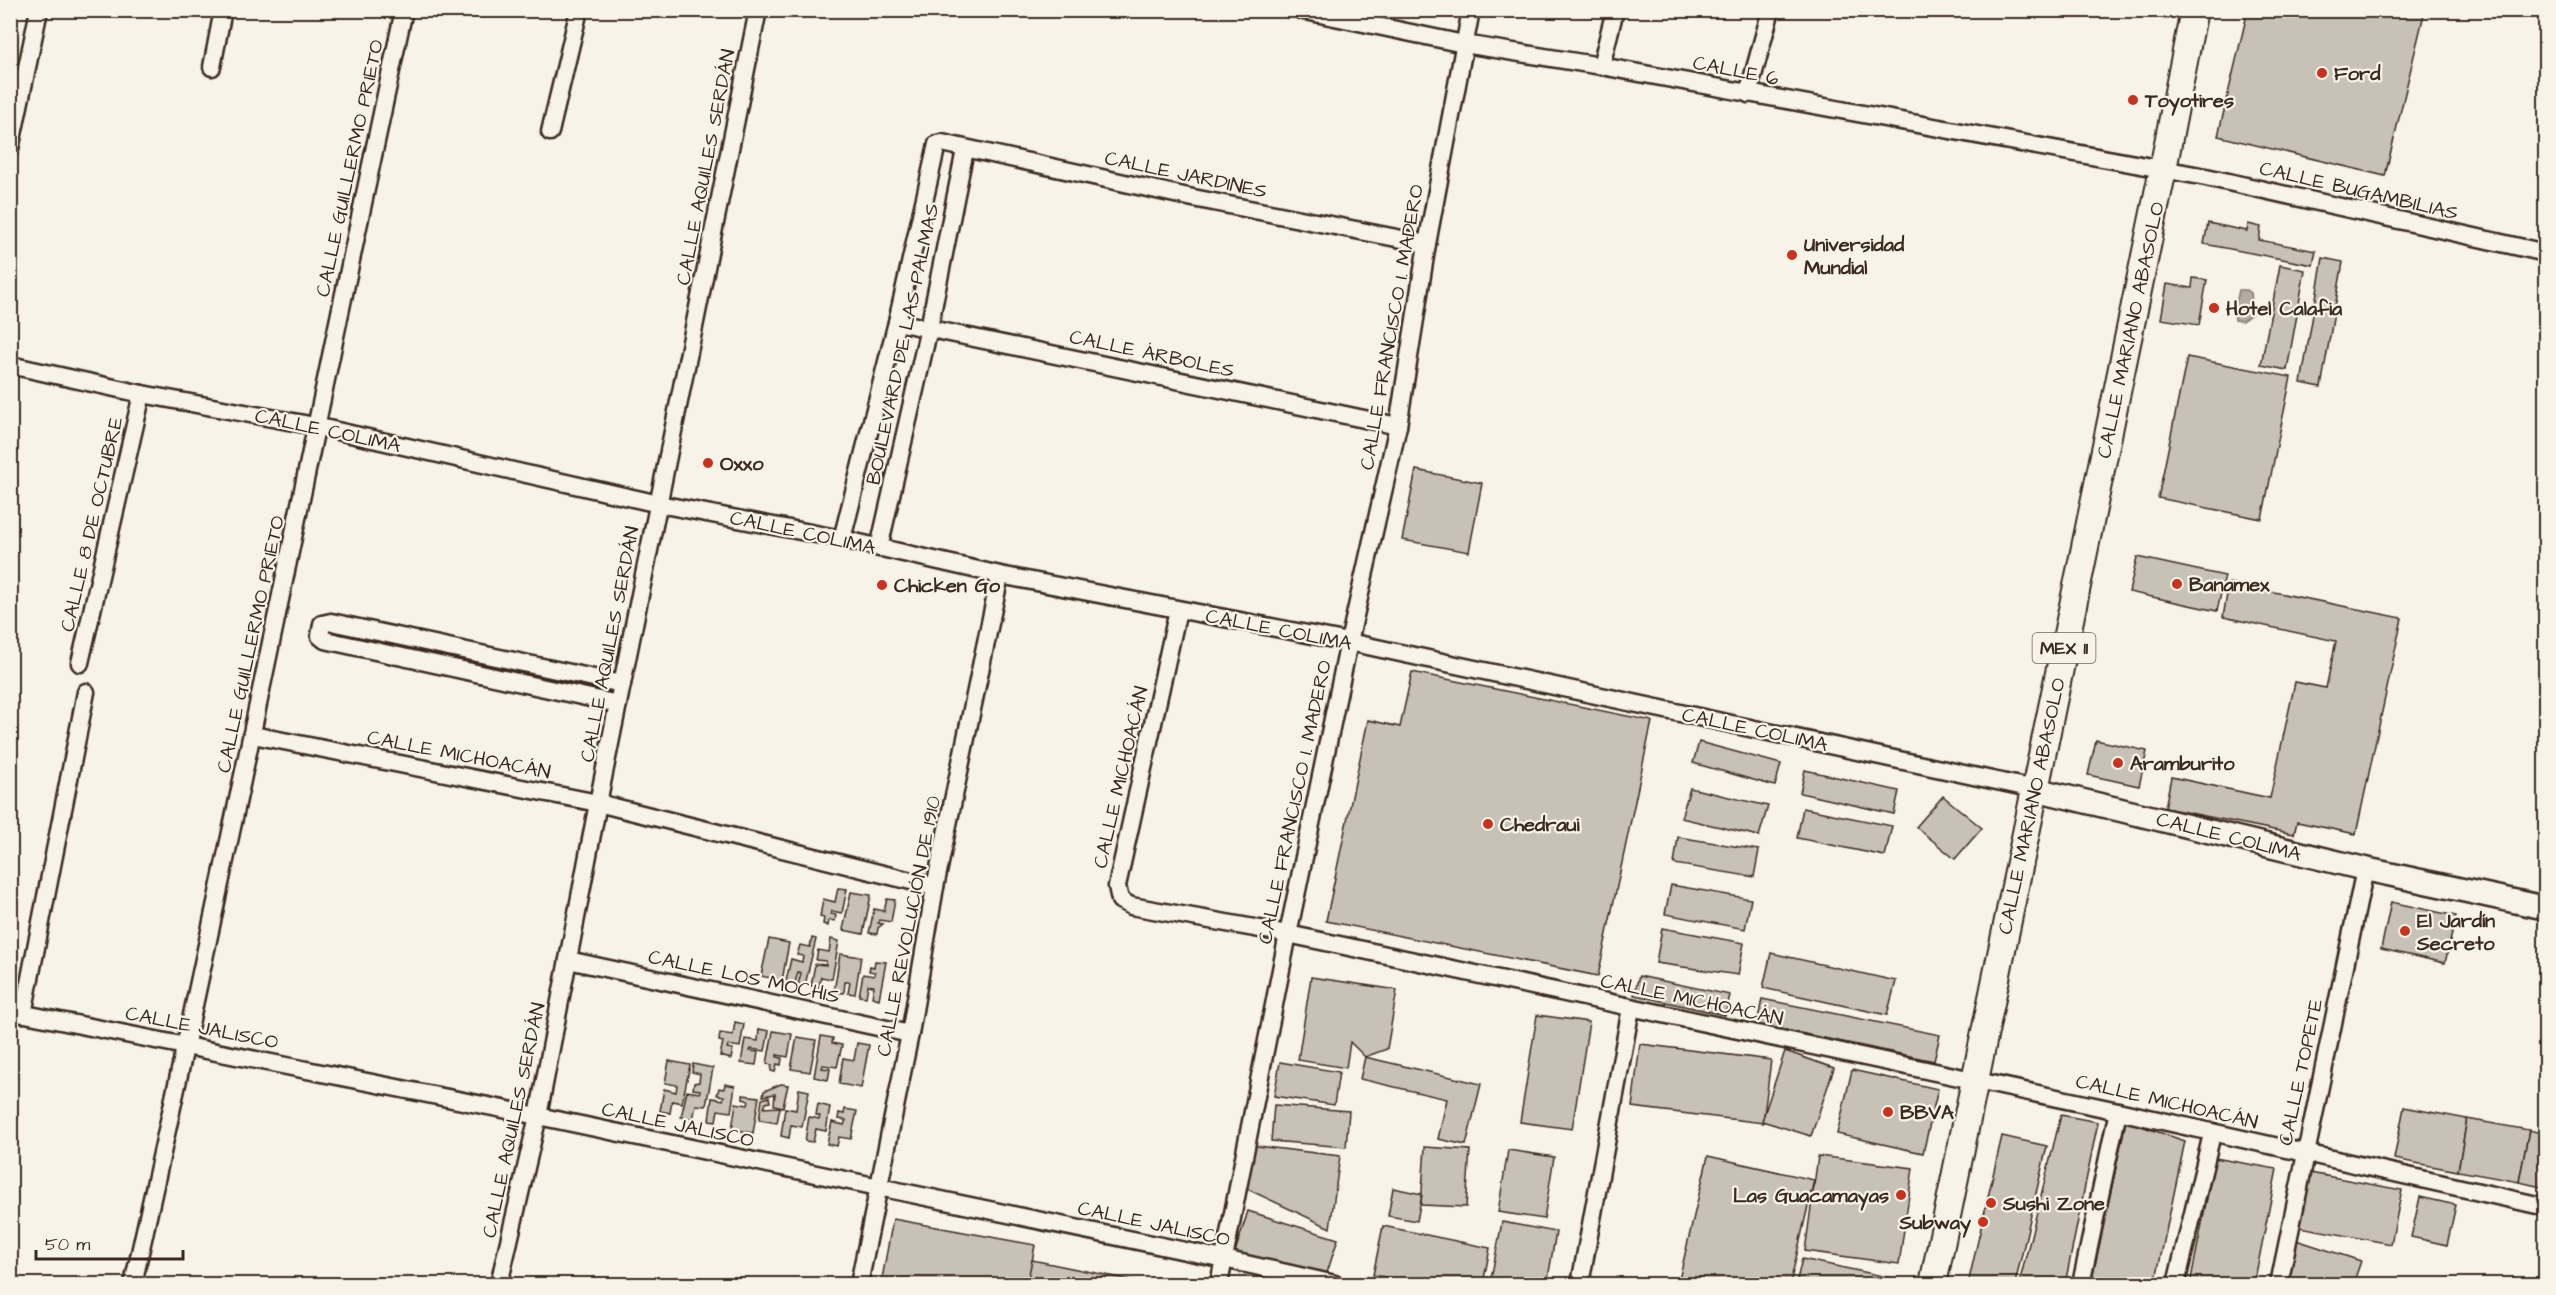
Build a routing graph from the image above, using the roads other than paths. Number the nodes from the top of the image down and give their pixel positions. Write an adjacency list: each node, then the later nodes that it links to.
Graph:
1 (39, 10): 17 (street)
2 (223, 10): 13 (street)
3 (404, 10): 26 (street, CALLE GUILLERMO PRIETO)
4 (579, 10): 15 (street)
5 (758, 10): 28 (street, CALLE AQUILES SERDÁN)
6 (1301, 10): 11 (street, CALLE 6)
7 (1471, 10): 11 (street, CALLE FRANCISCO I. MADERO)
8 (1615, 10): 12 (street)
9 (1771, 10): 14 (street)
10 (2194, 10): 19 (main road, CALLE MARIANO ABASOLO / MEX 11)
11 (1464, 44): 12 (street, CALLE 6); 20 (street, CALLE FRANCISCO I. MADERO)
12 (1601, 66): 14 (street, CALLE 6)
13 (212, 67)
14 (1748, 94): 19 (street, CALLE 6)
15 (550, 132)
16 (937, 144): 18 (street, CALLE JARDINES); 22 (street, BOULEVARD DE LAS PALMAS)
17 (10, 148)
18 (965, 150): 20 (street, CALLE JARDINES); 23 (street, BOULEVARD DE LAS PALMAS)
19 (2163, 169): 21 (street, CALLE BUGAMBILIAS); 43 (main road, CALLE MARIANO ABASOLO / MEX 11)
20 (1427, 244): 27 (street, CALLE FRANCISCO I. MADERO)
21 (2546, 253)
22 (897, 322): 23 (street, CALLE ÁRBOLES); 29 (street, BOULEVARD DE LAS PALMAS)
23 (930, 328): 27 (street, CALLE ÁRBOLES); 30 (street, BOULEVARD DE LAS PALMAS)
24 (10, 365): 25 (street, CALLE COLIMA)
25 (142, 394): 26 (street, CALLE COLIMA); 37 (street, CALLE 8 DE OCTUBRE)
26 (315, 426): 28 (street, CALLE COLIMA); 42 (street, CALLE GUILLERMO PRIETO)
27 (1398, 426): 34 (street, CALLE FRANCISCO I. MADERO)
28 (659, 504): 29 (street, CALLE COLIMA); 39 (street, CALLE AQUILES SERDÁN)
29 (842, 539): 30 (street, CALLE COLIMA)
30 (879, 548): 31 (street, CALLE COLIMA)
31 (1000, 575): 32 (street, CALLE COLIMA); 46 (street, CALLE REVOLUCIÓN DE 1910)
32 (1179, 610): 34 (street, CALLE COLIMA); 48 (street, CALLE MICHOACÁN)
33 (412, 640): 35 (street); 36 (street); 36 (street)
34 (1349, 642): 43 (street, CALLE COLIMA); 48 (street, CALLE FRANCISCO I. MADERO)
35 (485, 656): 38 (street); 39 (street)
36 (406, 658): 38 (street)
37 (80, 663)
38 (480, 674): 41 (street)
39 (622, 684): 41 (street, CALLE AQUILES SERDÁN)
40 (86, 692): 51 (street)
41 (618, 704): 44 (street, CALLE AQUILES SERDÁN)
42 (253, 735): 44 (street, CALLE MICHOACÁN); 53 (street, CALLE GUILLERMO PRIETO)
43 (2034, 789): 45 (street, CALLE COLIMA); 54 (main road, CALLE MARIANO ABASOLO / MEX 11)
44 (598, 803): 46 (street, CALLE MICHOACÁN); 49 (street, CALLE AQUILES SERDÁN)
45 (2365, 869): 47 (street, CALLE COLIMA); 58 (street, CALLE TOPETE)
46 (935, 887): 52 (street, CALLE REVOLUCIÓN DE 1910)
47 (2546, 908)
48 (1288, 934): 50 (street, CALLE MICHOACÁN); 61 (street, CALLE FRANCISCO I. MADERO)
49 (568, 960): 52 (street, CALLE LOS MOCHIS); 56 (street, CALLE AQUILES SERDÁN)
50 (1631, 1008): 54 (street, CALLE MICHOACÁN); 67 (street)
51 (17, 1012): 53 (street, CALLE JALISCO)
52 (910, 1034): 59 (street, CALLE REVOLUCIÓN DE 1910)
53 (187, 1045): 56 (street, CALLE JALISCO); 62 (street, CALLE GUILLERMO PRIETO)
54 (1974, 1081): 55 (street, CALLE MICHOACÁN); 68 (main road, CALLE MARIANO ABASOLO / MEX 11)
55 (2118, 1111): 57 (street, CALLE MICHOACÁN); 69 (street)
56 (538, 1116): 59 (street, CALLE JALISCO); 63 (street, CALLE AQUILES SERDÁN)
57 (2212, 1134): 58 (street, CALLE MICHOACÁN); 70 (street)
58 (2305, 1153): 60 (street, CALLE MICHOACÁN); 71 (street, CALLE TOPETE)
59 (877, 1187): 61 (street, CALLE JALISCO); 64 (street, CALLE REVOLUCIÓN DE 1910)
60 (2546, 1207)
61 (1224, 1259): 65 (street, CALLE FRANCISCO I. MADERO); 66 (street, CALLE JALISCO)
62 (133, 1284)
63 (499, 1284)
64 (858, 1284)
65 (1219, 1284)
66 (1335, 1284)
67 (1580, 1284)
68 (1933, 1284)
69 (2081, 1284)
70 (2176, 1284)
71 (2279, 1284)

